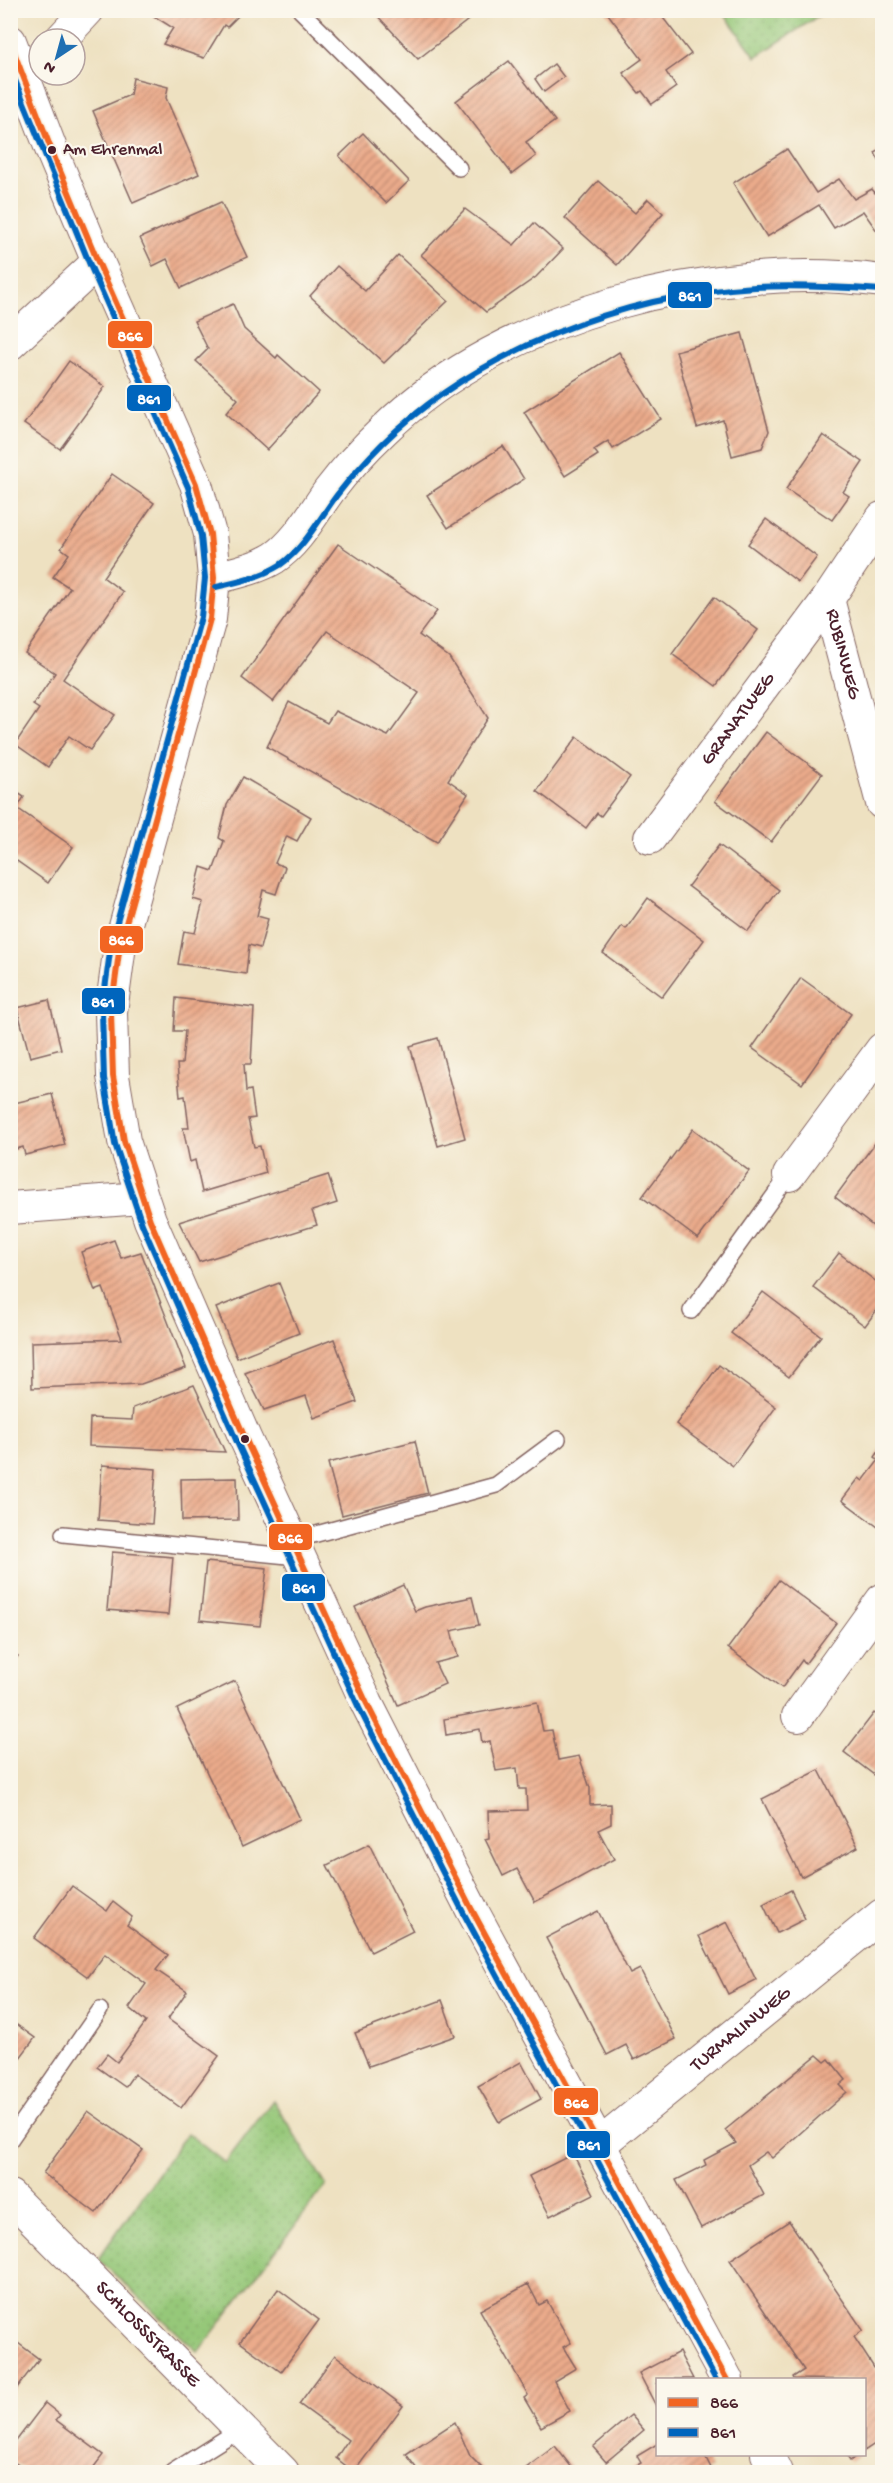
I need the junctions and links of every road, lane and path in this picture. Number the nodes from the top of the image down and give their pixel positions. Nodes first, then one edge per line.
1 (88, 10) edge
2 (300, 10) edge
3 (73, 27) edge
4 (10, 41) edge
5 (27, 64) edge
6 (38, 87) edge
7 (459, 168) dead end
8 (98, 261) junction
9 (882, 281) edge
10 (10, 345) edge
11 (882, 518) edge
12 (214, 578) junction
13 (828, 599) junction
14 (879, 766) edge
15 (882, 803) edge
16 (650, 838) dead end
17 (882, 1048) edge
18 (789, 1175) joint
19 (141, 1198) junction
20 (10, 1208) edge
21 (691, 1311) dead end
22 (558, 1439) dead end
23 (63, 1534) dead end
24 (295, 1549) junction
25 (882, 1600) edge
26 (798, 1716) dead end
27 (882, 1915) edge
28 (100, 2010) dead end
29 (10, 2140) edge
30 (599, 2145) junction
31 (10, 2196) edge
32 (726, 2378) edge
33 (240, 2429) junction
34 (768, 2456) edge
35 (172, 2472) edge
36 (283, 2472) edge
37 (776, 2472) edge

1 - 3 street
2 - 7 lane
4 - 5 street
6 - 8 street
8 - 10 street
8 - 12 street
9 - 12 street
11 - 13 street, RUBINWEG
12 - 19 street
13 - 14 street, RUBINWEG
13 - 16 street, GRANATWEG
14 - 15 street, RUBINWEG
17 - 18 street
18 - 21 lane
19 - 20 street
19 - 24 street
22 - 24 lane
23 - 24 lane
24 - 30 street
25 - 26 street
27 - 30 street, TURMALINWEG
28 - 29 lane
30 - 32 street
31 - 33 street, SCHLOSSSTRASSE
33 - 35 lane
33 - 36 street, SCHLOSSSTRASSE
34 - 37 street

